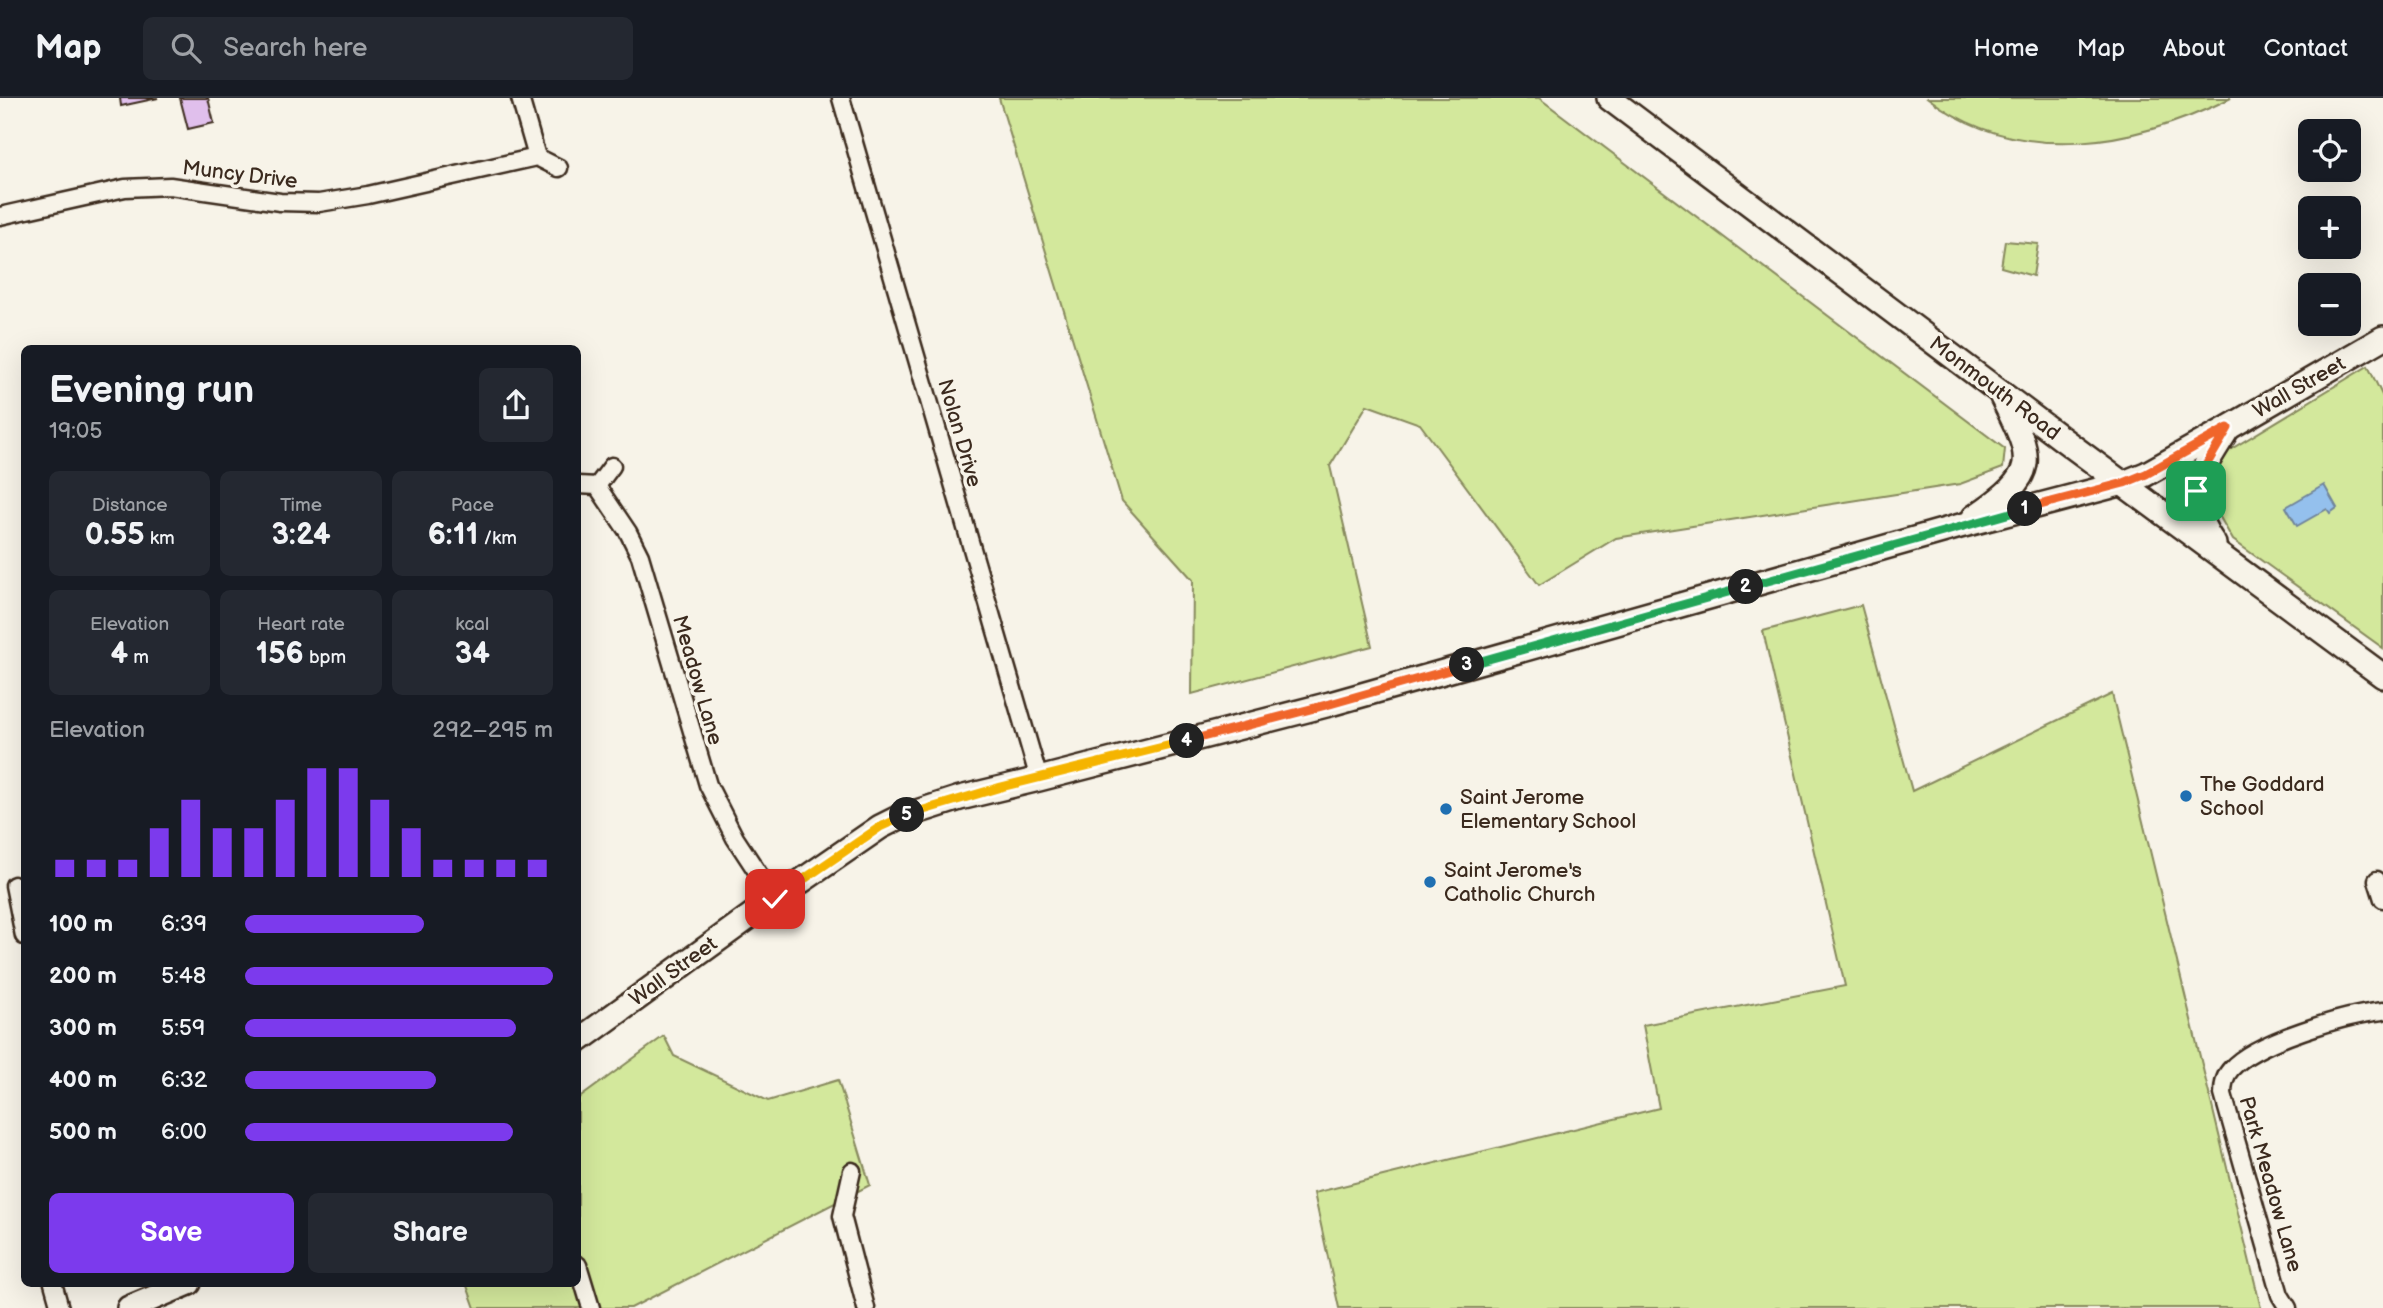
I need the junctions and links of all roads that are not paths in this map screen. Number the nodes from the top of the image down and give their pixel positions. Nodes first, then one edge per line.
1 (520, 98) edge
2 (841, 98) edge
3 (1609, 98) edge
4 (537, 157) junction
5 (559, 168) dead end
6 (0, 216) edge
7 (2383, 338) edge
8 (1999, 391) junction
9 (2228, 428) junction
10 (612, 466) dead end
11 (2124, 483) junction
12 (581, 485) edge
13 (597, 486) junction
14 (1960, 526) junction
15 (2224, 558) junction
16 (2383, 676) edge
17 (1039, 779) junction
18 (2376, 880) dead end
19 (14, 885) dead end
20 (775, 899) junction
21 (2383, 899) edge
22 (21, 921) edge
23 (2383, 1011) edge
24 (581, 1039) edge
25 (852, 1171) dead end
26 (581, 1275) edge
27 (54, 1287) edge
28 (179, 1287) edge
29 (60, 1308) edge
30 (129, 1308) edge
31 (591, 1308) edge
32 (866, 1308) edge
33 (2288, 1308) edge

1 - 4 street
2 - 17 street, Nolan Drive
3 - 8 street, Monmouth Road
4 - 5 street
4 - 6 street, Muncy Drive
7 - 9 street, Wall Street
8 - 11 street, Monmouth Road
8 - 14 street
9 - 11 street, Wall Street
9 - 15 street
10 - 13 street
11 - 14 street, Wall Street
11 - 15 street, Monmouth Road
12 - 13 street
13 - 20 street, Meadow Lane
14 - 17 street, Wall Street
15 - 16 street, Monmouth Road
17 - 20 street, Wall Street
18 - 21 street
19 - 22 street
20 - 24 street, Wall Street
23 - 33 street, Park Meadow Lane
25 - 32 street
26 - 31 street
27 - 29 street
28 - 30 street

